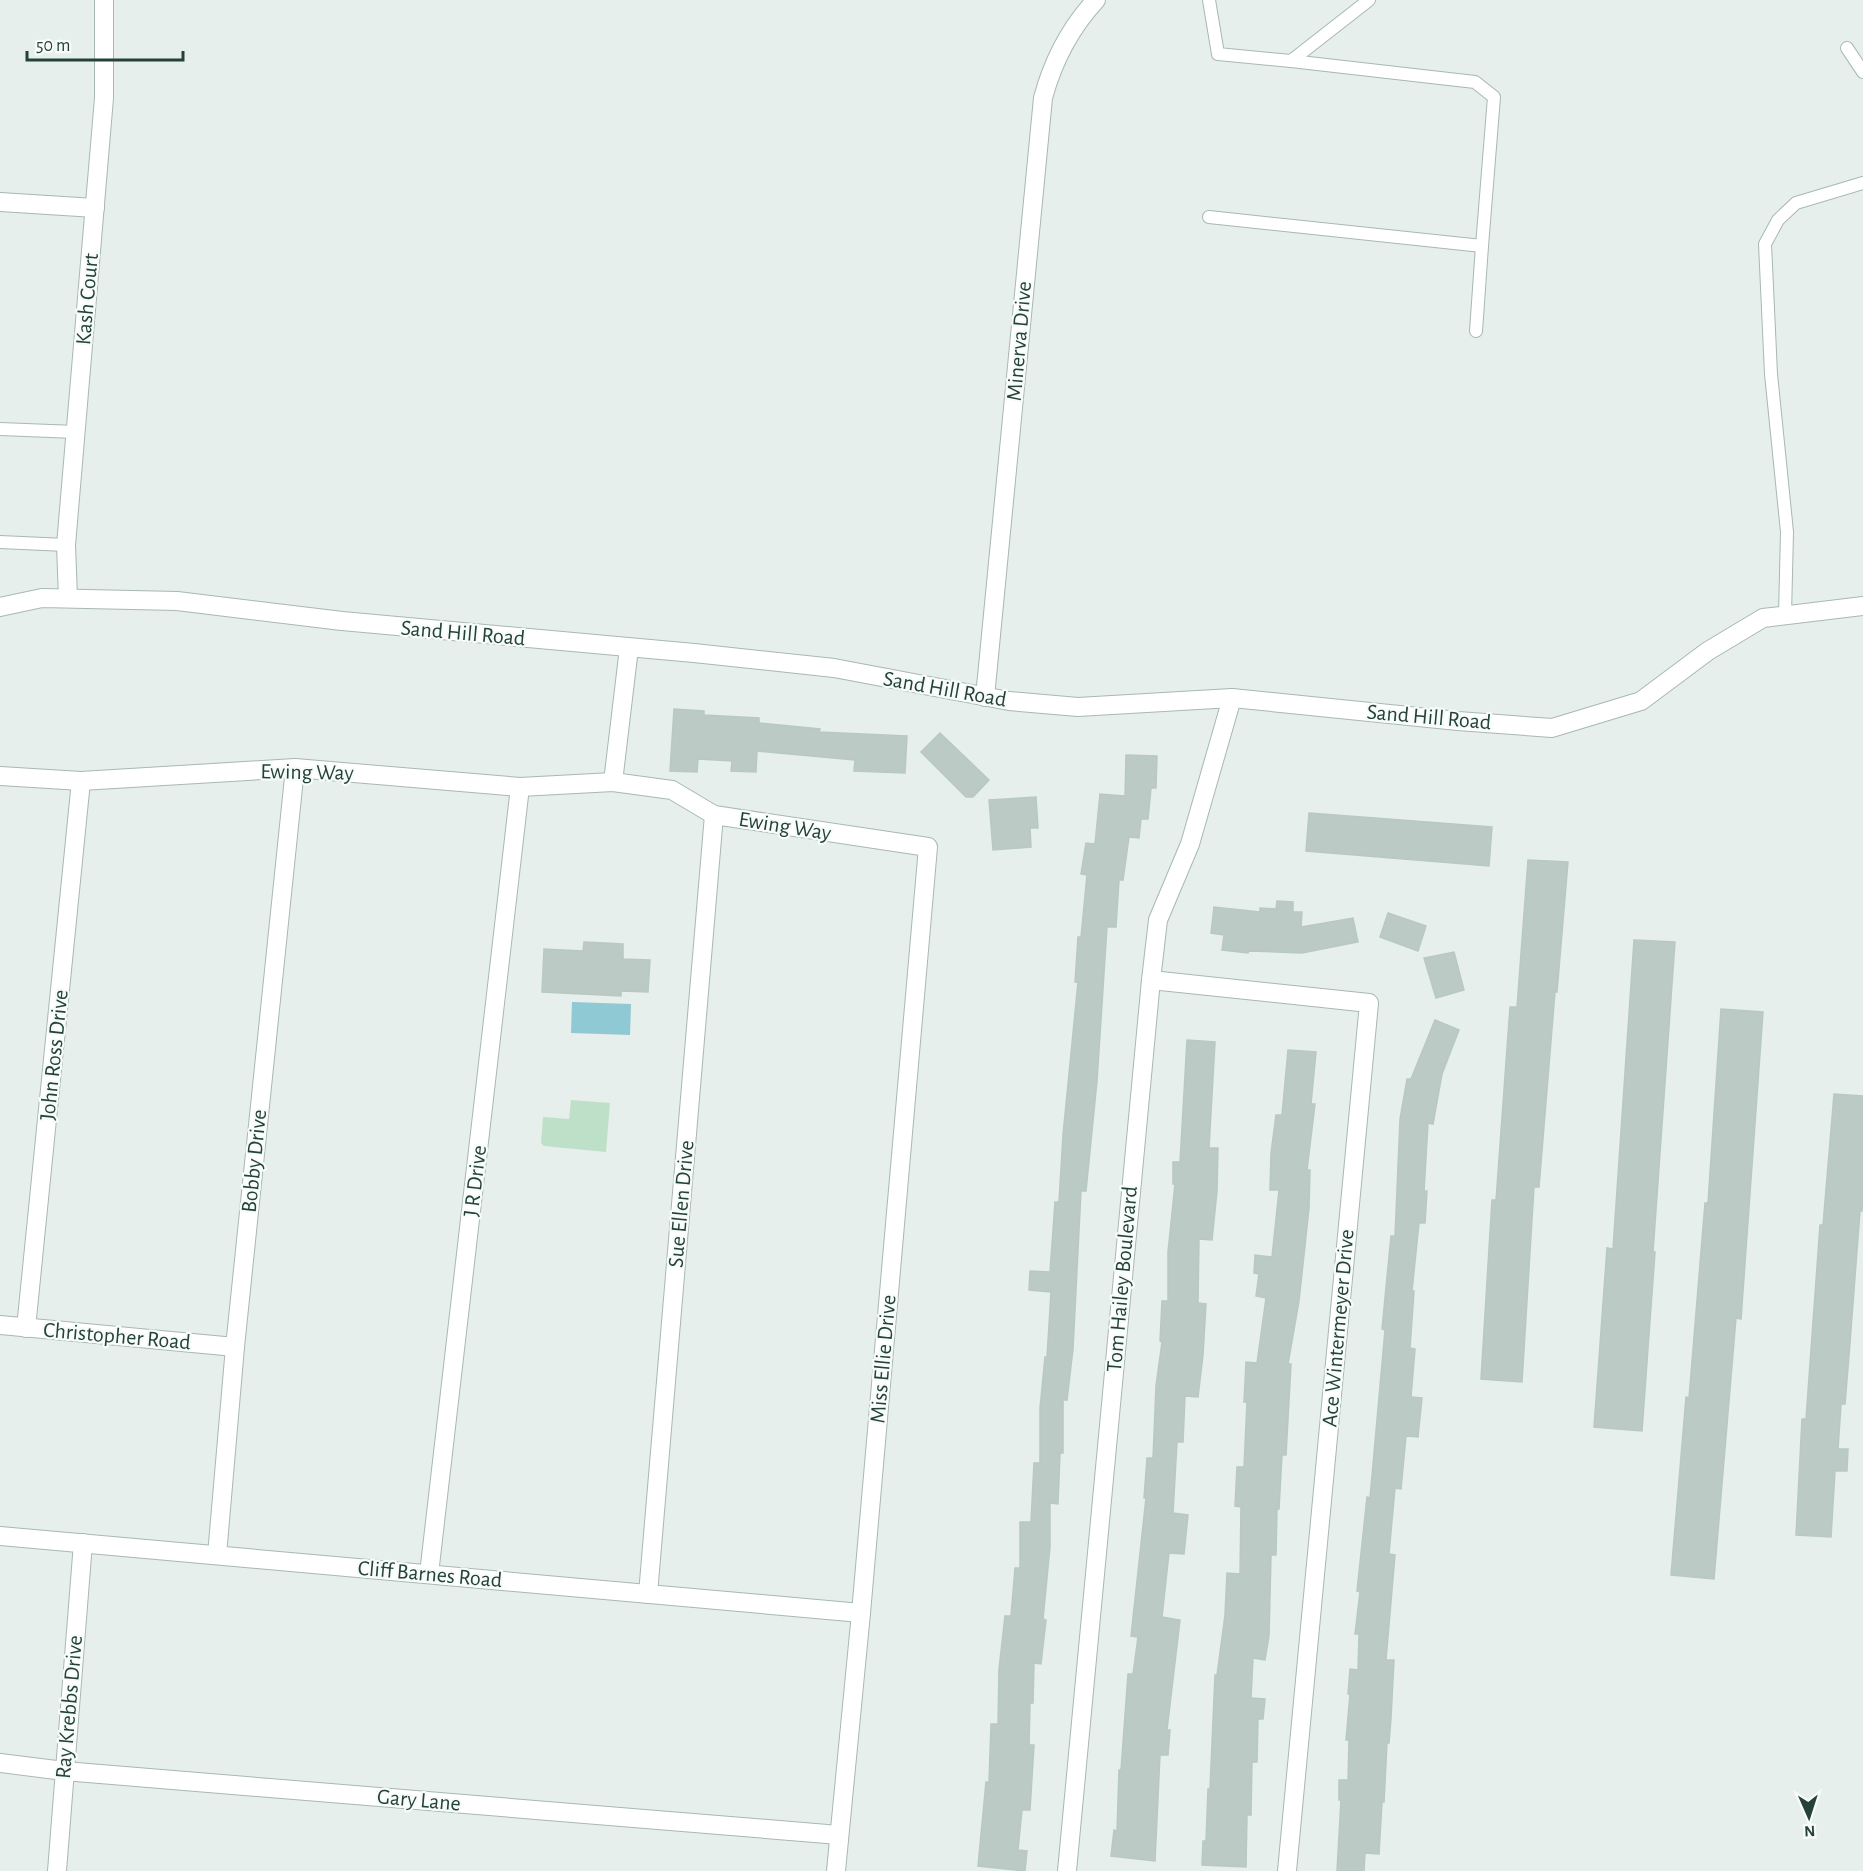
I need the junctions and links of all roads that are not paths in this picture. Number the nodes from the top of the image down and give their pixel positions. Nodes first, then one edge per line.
1 (104, 0) edge
2 (1096, 0) edge
3 (1209, 0) edge
4 (1369, 0) edge
5 (1847, 48) dead end
6 (1291, 61) junction
7 (1863, 72) edge
8 (1863, 183) edge
9 (0, 202) edge
10 (95, 208) junction
11 (1209, 217) dead end
12 (1482, 246) junction
13 (1476, 331) dead end
14 (0, 429) edge
15 (76, 432) junction
16 (0, 542) edge
17 (66, 545) junction
18 (68, 598) junction
19 (1863, 606) edge
20 (0, 607) edge
21 (1785, 615) junction
22 (629, 648) junction
23 (985, 697) junction
24 (1232, 698) junction
25 (295, 768) junction
26 (0, 776) edge
27 (81, 781) junction
28 (613, 782) junction
29 (520, 787) junction
30 (714, 815) junction
31 (928, 847) joint
32 (1150, 980) junction
33 (0, 1325) edge
34 (26, 1328) junction
35 (235, 1347) junction
36 (0, 1536) edge
37 (83, 1543) junction
38 (217, 1555) junction
39 (429, 1574) junction
40 (648, 1594) junction
41 (861, 1613) junction
42 (0, 1763) edge
43 (64, 1771) junction
44 (839, 1835) junction
45 (57, 1871) edge
46 (836, 1871) edge
47 (1067, 1871) edge
48 (1287, 1871) edge

1 - 10 street, Kash Court
2 - 23 street, Minerva Drive
3 - 6 lane
4 - 6 lane
5 - 7 lane
6 - 12 lane
8 - 21 lane
9 - 10 street
10 - 15 street, Kash Court
11 - 12 lane
12 - 13 lane
14 - 15 lane
15 - 17 street, Kash Court
16 - 17 lane
17 - 18 street, Kash Court
18 - 20 street, Sand Hill Road
18 - 22 street, Sand Hill Road
19 - 21 street, Sand Hill Road
21 - 24 street, Sand Hill Road
22 - 23 street, Sand Hill Road
22 - 28 street
23 - 24 street, Sand Hill Road
24 - 32 street, Tom Hailey Boulevard
25 - 27 street, Ewing Way
25 - 29 street, Ewing Way
25 - 35 street, Bobby Drive
26 - 27 street, Ewing Way
27 - 34 street, John Ross Drive
28 - 29 street, Ewing Way
28 - 30 street, Ewing Way
29 - 39 street, J R Drive
30 - 31 street, Ewing Way
30 - 40 street, Sue Ellen Drive
31 - 41 street, Miss Ellie Drive
32 - 47 street, Tom Hailey Boulevard
32 - 48 street, Ace Wintermeyer Drive
33 - 34 street, Christopher Road
34 - 35 street, Christopher Road
35 - 38 street, Bobby Drive
36 - 37 street, Cliff Barnes Road
37 - 38 street, Cliff Barnes Road
37 - 43 street, Ray Krebbs Drive
38 - 39 street, Cliff Barnes Road
39 - 40 street, Cliff Barnes Road
40 - 41 street, Cliff Barnes Road
41 - 44 street, Miss Ellie Drive
42 - 43 street, Gary Lane
43 - 44 street, Gary Lane
43 - 45 street, Ray Krebbs Drive
44 - 46 street, Miss Ellie Drive

